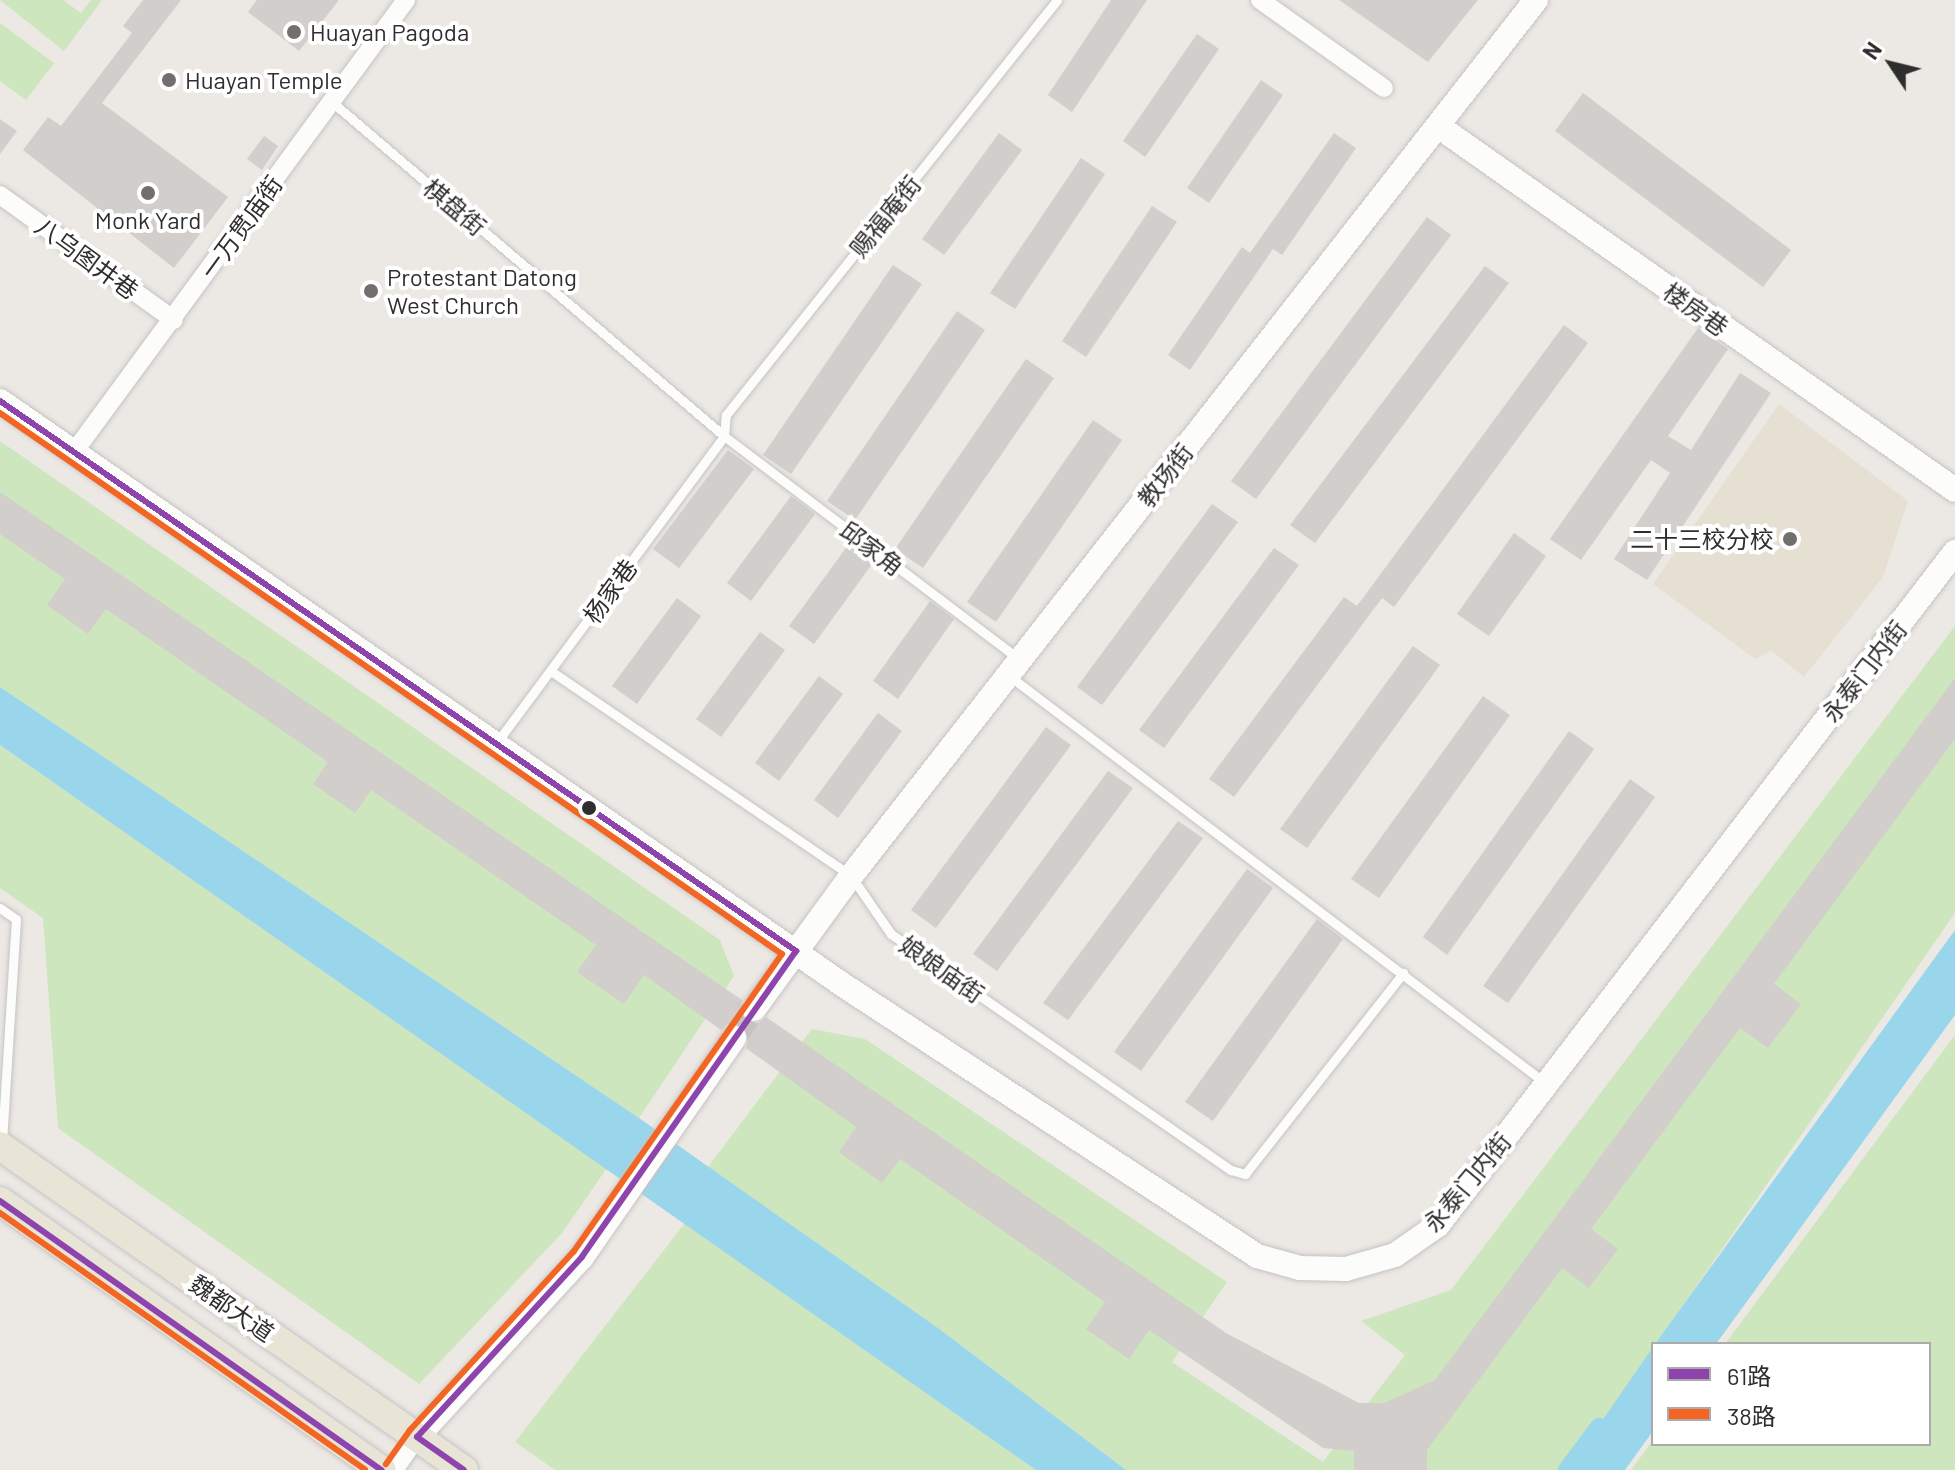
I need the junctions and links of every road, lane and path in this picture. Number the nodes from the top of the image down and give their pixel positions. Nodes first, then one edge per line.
1 (406, 0) edge
2 (1057, 0) edge
3 (1260, 0) edge
4 (1536, 0) edge
5 (1384, 88) dead end
6 (332, 102) junction
7 (1438, 126) junction
8 (0, 195) edge
9 (174, 320) junction
10 (0, 401) edge
11 (724, 436) junction
12 (74, 452) junction
13 (1955, 490) edge
14 (1955, 552) edge
15 (1014, 668) junction
16 (551, 671) junction
17 (496, 744) junction
18 (851, 876) junction
19 (0, 908) edge
20 (796, 951) junction
21 (1403, 973) junction
22 (754, 1009) tunnel mouth
23 (0, 1024) edge
24 (11, 1032) junction
25 (734, 1038) tunnel mouth
26 (1546, 1084) junction
27 (1, 1148) edge
28 (0, 1201) edge
29 (417, 1437) junction
30 (382, 1470) edge
31 (394, 1470) edge
32 (464, 1470) edge

1 - 6 street, 一万贯庙街
2 - 11 lane, 赐福庵街
3 - 5 street
4 - 7 main road, 教场街
6 - 9 street, 一万贯庙街
6 - 11 lane, 棋盘街
7 - 13 main road, 楼房巷
7 - 15 main road, 教场街
8 - 9 street, 八乌图井巷
9 - 12 street, 一万贯庙街
10 - 12 main road, 永泰门内街
11 - 15 lane, 邱家角
11 - 16 lane, 杨家巷
12 - 17 main road, 永泰门内街
14 - 26 main road, 永泰门内街
15 - 18 main road, 教场街
15 - 21 lane, 邱家角
16 - 17 lane, 杨家巷
16 - 18 lane, 娘娘庙街
17 - 20 main road, 永泰门内街
18 - 20 main road, 教场街
18 - 21 lane, 娘娘庙街
19 - 24 lane
20 - 22 main road, 教场街
20 - 26 main road, 永泰门内街
21 - 26 lane, 邱家角
23 - 24 lane
24 - 27 lane
25 - 29 main road
27 - 29 main road, 魏都大道
28 - 30 main road, 魏都大道
29 - 31 street
29 - 32 main road, 魏都大道

